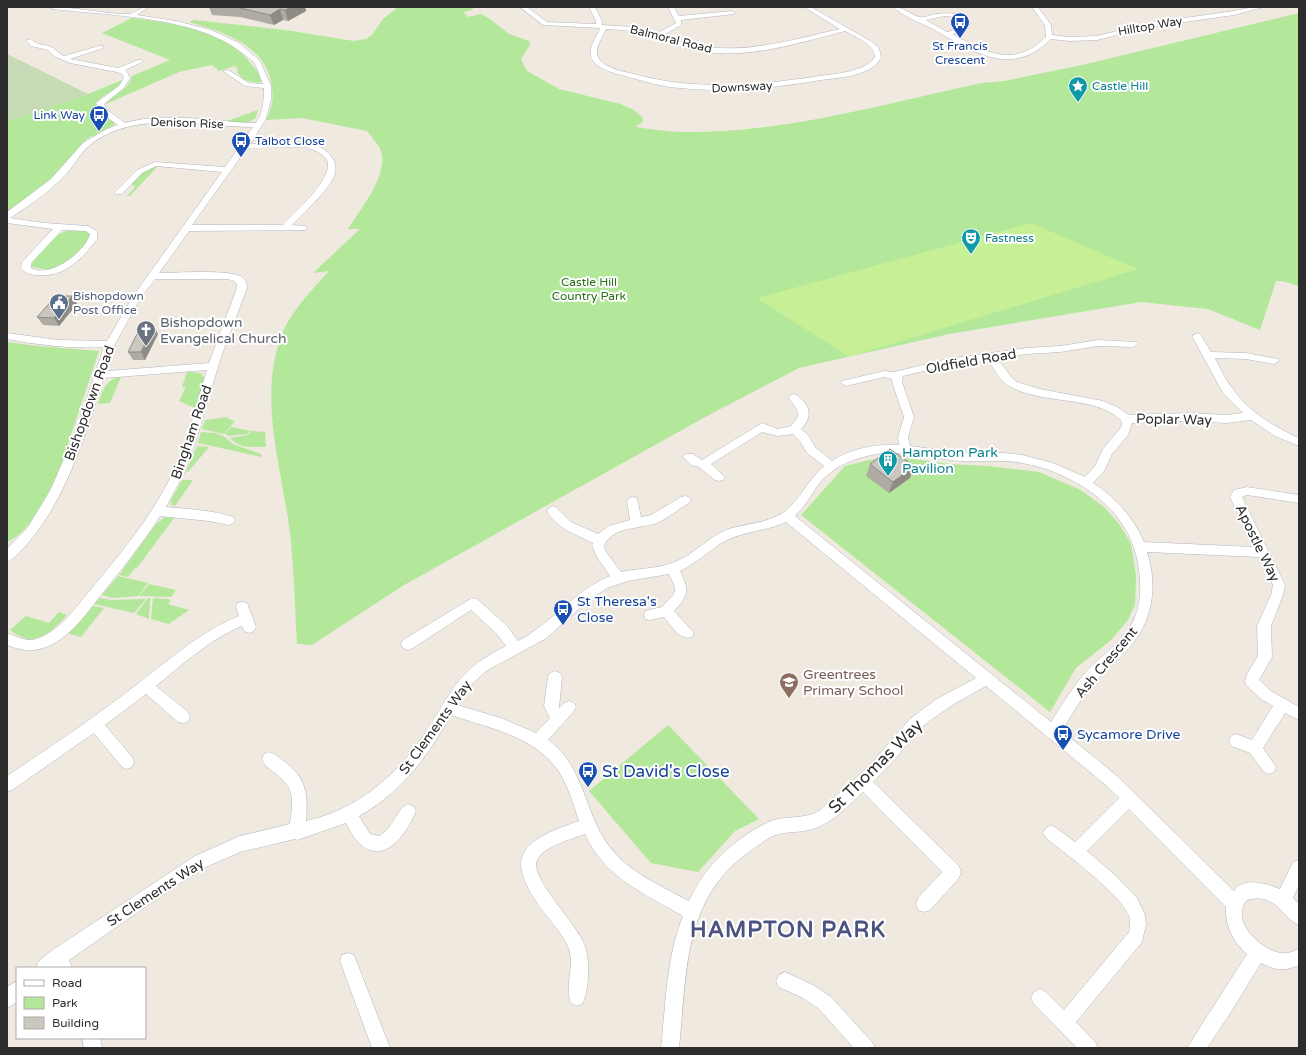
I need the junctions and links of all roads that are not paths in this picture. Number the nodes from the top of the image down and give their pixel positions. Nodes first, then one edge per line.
1 (53, 7) edge
2 (145, 7) edge
3 (523, 7) edge
4 (592, 7) edge
5 (670, 7) edge
6 (807, 7) edge
7 (896, 7) edge
8 (1035, 7) edge
9 (1261, 7) edge
10 (1249, 8) edge
11 (732, 13) dead end
12 (131, 16) junction
13 (677, 18) junction
14 (920, 20) junction
15 (601, 26) junction
16 (846, 29) junction
17 (946, 34) junction
18 (659, 35) junction
19 (1049, 37) junction
20 (29, 40) dead end
21 (101, 47) dead end
22 (66, 58) junction
23 (140, 61) dead end
24 (118, 70) junction
25 (226, 71) dead end
26 (267, 86) junction
27 (257, 125) junction
28 (124, 126) junction
29 (244, 146) junction
30 (227, 170) junction
31 (119, 192) dead end
32 (7, 216) edge
33 (7, 220) edge
34 (60, 227) junction
35 (286, 227) junction
36 (186, 228) junction
37 (303, 228) dead end
38 (152, 276) junction
39 (7, 336) edge
40 (1197, 336) dead end
41 (110, 344) junction
42 (1133, 344) dead end
43 (1207, 355) junction
44 (991, 357) junction
45 (1274, 361) dead end
46 (214, 366) junction
47 (100, 375) junction
48 (897, 376) junction
49 (846, 383) dead end
50 (794, 398) dead end
51 (1254, 416) junction
52 (1126, 419) junction
53 (794, 429) junction
54 (1299, 442) edge
55 (905, 448) junction
56 (690, 457) dead end
57 (703, 464) junction
58 (832, 467) junction
59 (719, 478) dead end
60 (1085, 484) junction
61 (1299, 499) edge
62 (685, 500) dead end
63 (633, 501) dead end
64 (158, 511) junction
65 (553, 511) dead end
66 (787, 516) junction
67 (228, 520) dead end
68 (636, 523) junction
69 (600, 541) junction
70 (1140, 547) junction
71 (1263, 552) junction
72 (8, 554) edge
73 (672, 568) junction
74 (618, 578) junction
75 (666, 611) junction
76 (650, 615) dead end
77 (245, 618) dead end
78 (687, 633) dead end
79 (7, 639) edge
80 (408, 644) dead end
81 (515, 648) junction
82 (555, 677) dead end
83 (987, 679) junction
84 (146, 686) junction
85 (1282, 705) junction
86 (569, 707) dead end
87 (448, 708) junction
88 (1299, 714) edge
89 (183, 717) dead end
90 (557, 719) junction
91 (96, 724) junction
92 (1053, 732) junction
93 (538, 741) junction
94 (1236, 741) dead end
95 (1255, 748) junction
96 (269, 759) dead end
97 (127, 762) dead end
98 (1269, 767) dead end
99 (863, 782) junction
100 (7, 785) edge
101 (1130, 798) junction
102 (408, 811) dead end
103 (350, 814) junction
104 (589, 825) junction
105 (297, 832) junction
106 (1051, 833) dead end
107 (1076, 852) junction
108 (1299, 868) edge
109 (1283, 900) junction
110 (1234, 903) junction
111 (924, 904) dead end
112 (693, 912) junction
113 (1299, 917) edge
114 (1258, 952) junction
115 (1299, 957) edge
116 (348, 961) dead end
117 (60, 962) edge
118 (47, 967) edge
119 (785, 981) dead end
120 (16, 991) edge
121 (577, 997) dead end
122 (1040, 998) dead end
123 (7, 1000) edge
124 (1064, 1023) junction
125 (381, 1048) edge
126 (670, 1048) edge
127 (866, 1048) edge
128 (1089, 1048) edge
129 (1196, 1048) edge

1 - 12 street, Bishopdown Road
2 - 12 street
3 - 15 street, Balmoral Road
4 - 15 street
5 - 13 street
6 - 16 street, Downsway
7 - 14 street
8 - 19 street
9 - 10 street, Hilltop Way
10 - 19 street, Hilltop Way
11 - 13 street
12 - 26 street, Bishopdown Road
13 - 18 street
14 - 17 street
14 - 17 street
15 - 16 street, Downsway
15 - 18 street, Balmoral Road
16 - 18 street, Balmoral Road
17 - 19 street
20 - 22 street
21 - 22 street
22 - 24 street
23 - 24 street
24 - 28 street
25 - 26 street
26 - 27 street, Bishopdown Road
27 - 28 street, Denison Rise
27 - 29 street, Bishopdown Road
28 - 32 street, Denison Rise
29 - 30 street, Bishopdown Road
29 - 35 street
30 - 31 street
30 - 36 street, Bishopdown Road
33 - 34 street
34 - 34 street
35 - 36 street
35 - 37 street
36 - 38 street, Bishopdown Road
38 - 41 street, Bishopdown Road
38 - 46 street, Bingham Road
39 - 41 street
40 - 43 street
41 - 47 street, Bishopdown Road
42 - 44 street, Oldfield Road
43 - 45 street
43 - 51 street
44 - 48 street, Oldfield Road
44 - 52 street
46 - 47 street
46 - 64 street, Bingham Road
47 - 72 street, Bishopdown Road
48 - 49 street, Oldfield Road
48 - 55 street
50 - 53 street
51 - 52 street, Poplar Way
51 - 54 street
52 - 60 street, Poplar Way
53 - 57 street
53 - 58 street
55 - 58 street, Ash Crescent
55 - 60 street, Ash Crescent
56 - 57 street
57 - 59 street
58 - 66 street, Ash Crescent
60 - 70 street, Ash Crescent
61 - 71 street, Apostle Way
62 - 68 street
63 - 68 street
64 - 67 street
64 - 79 street, Bingham Road
65 - 69 street
66 - 73 street, St Clements Way
66 - 83 street
68 - 69 street
69 - 74 street
70 - 71 street
70 - 92 street, Ash Crescent
71 - 85 street, Apostle Way
73 - 74 street, St Clements Way
73 - 75 street
74 - 81 street, St Clements Way
75 - 76 street
75 - 78 street
77 - 84 street
80 - 81 street
81 - 87 street, St Clements Way
82 - 90 street
83 - 92 street
83 - 99 street, St Thomas Way
84 - 89 street
84 - 91 street
85 - 88 street, Apostle Way
85 - 95 street
86 - 90 street
87 - 93 street
87 - 103 street, St Clements Way
90 - 93 street
91 - 97 street
91 - 100 street
92 - 101 street
93 - 104 street
94 - 95 street
95 - 98 street
96 - 105 street
99 - 111 street
99 - 112 street, St Thomas Way
101 - 107 street
101 - 110 street
102 - 103 street
103 - 105 street, St Clements Way
104 - 112 street
104 - 121 street
105 - 117 street, St Clements Way
106 - 107 street
107 - 124 street
108 - 109 street
109 - 110 street
109 - 113 street
110 - 114 street
112 - 126 street, St Thomas Way
114 - 115 street
114 - 129 street
116 - 125 street
117 - 118 street, St Clements Way
119 - 127 street
120 - 123 street
122 - 124 street
124 - 128 street

